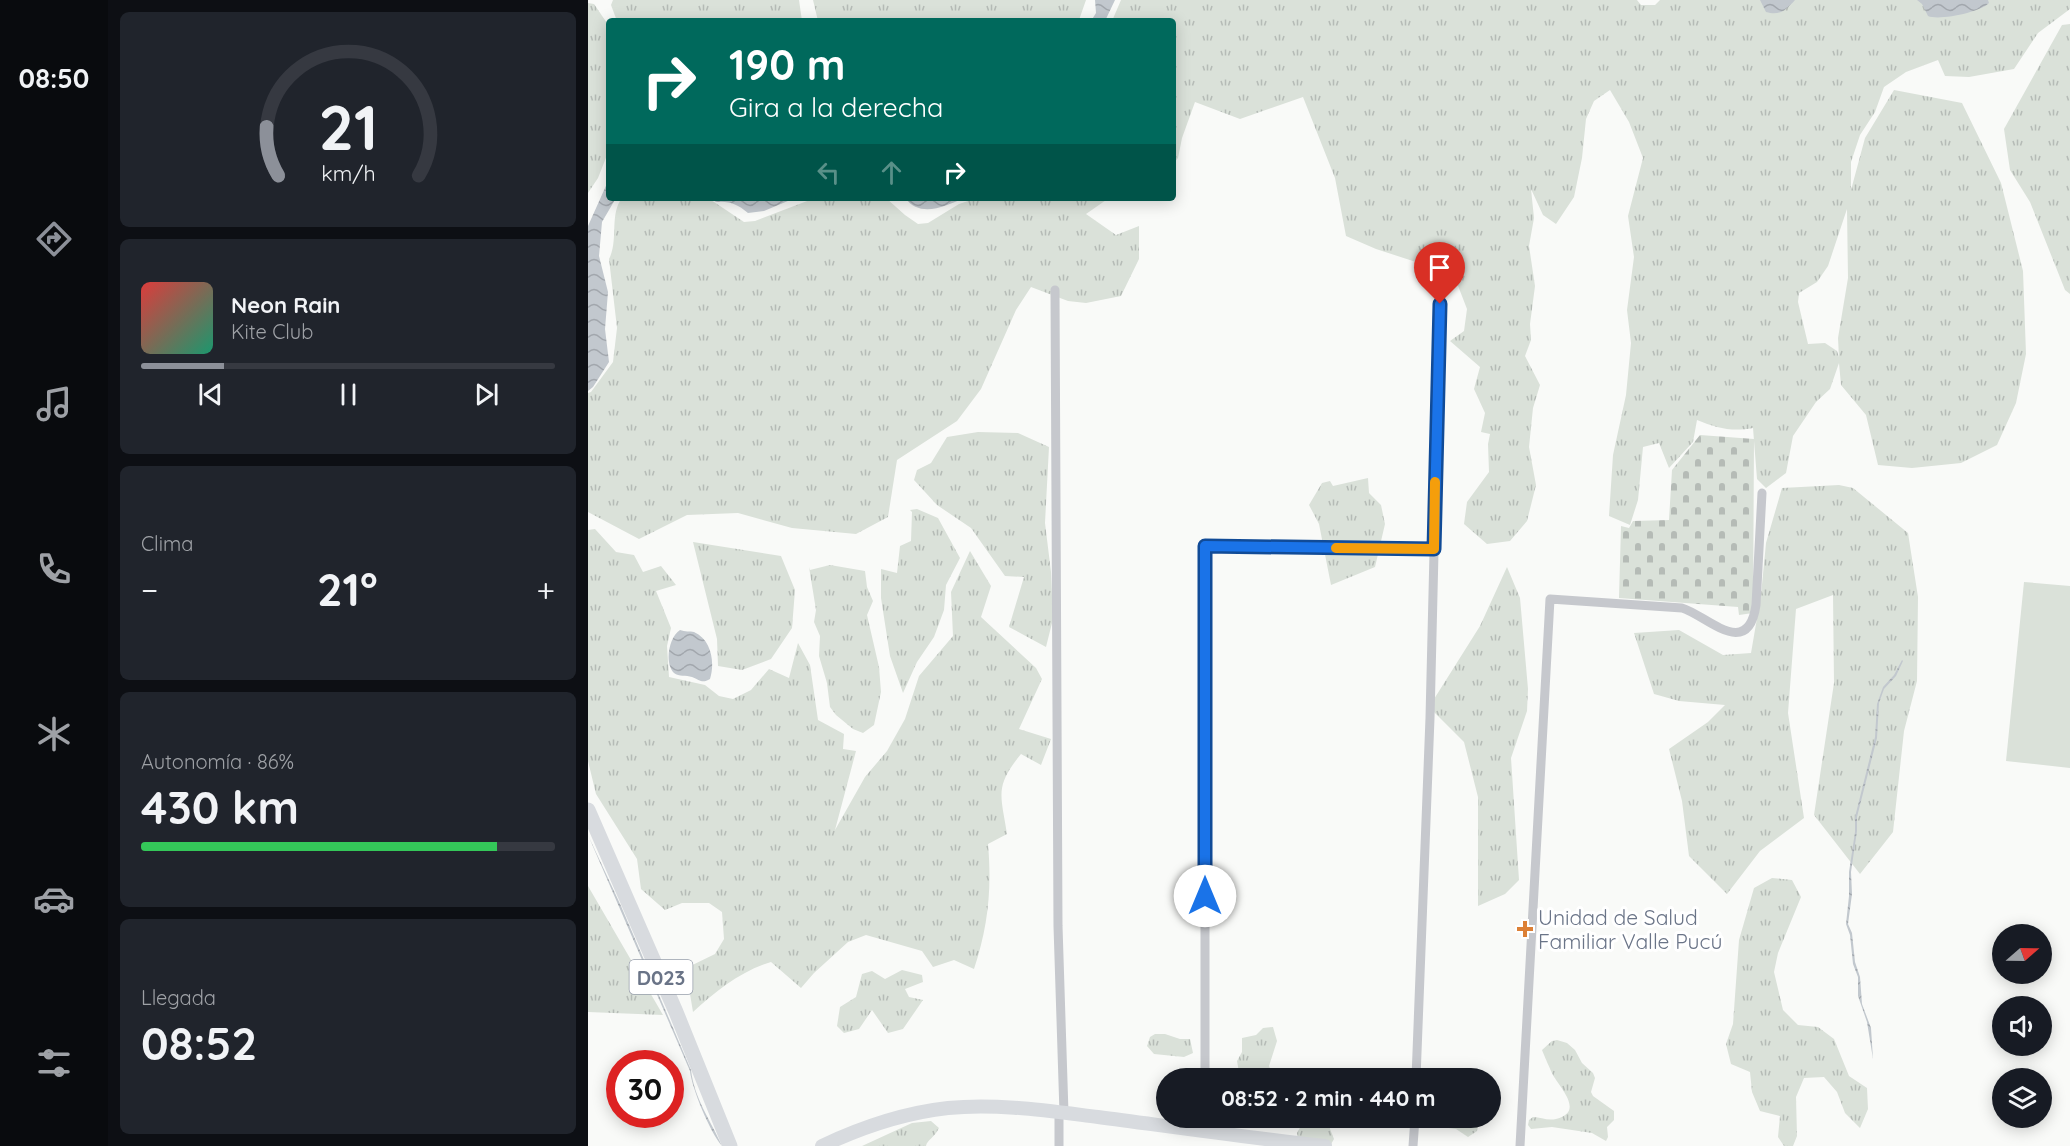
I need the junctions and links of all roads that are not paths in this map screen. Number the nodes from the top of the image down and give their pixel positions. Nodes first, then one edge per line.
1 (1055, 290) dead end
2 (1440, 304) dead end
3 (1762, 493) dead end
4 (1434, 549) junction
5 (588, 810) edge
6 (1205, 1068) edge
7 (1416, 1068) edge
8 (1062, 1113) junction
9 (1156, 1120) edge
10 (1227, 1128) edge
11 (1414, 1128) edge
12 (730, 1146) edge
13 (822, 1146) edge
14 (1059, 1146) edge
15 (1325, 1146) edge
16 (1413, 1146) edge
17 (1520, 1146) edge

1 - 8 street
2 - 4 street
3 - 17 street
4 - 6 street
4 - 7 street
5 - 12 main road, D023
8 - 9 main road
8 - 13 main road
8 - 14 street
10 - 15 main road
11 - 16 street

